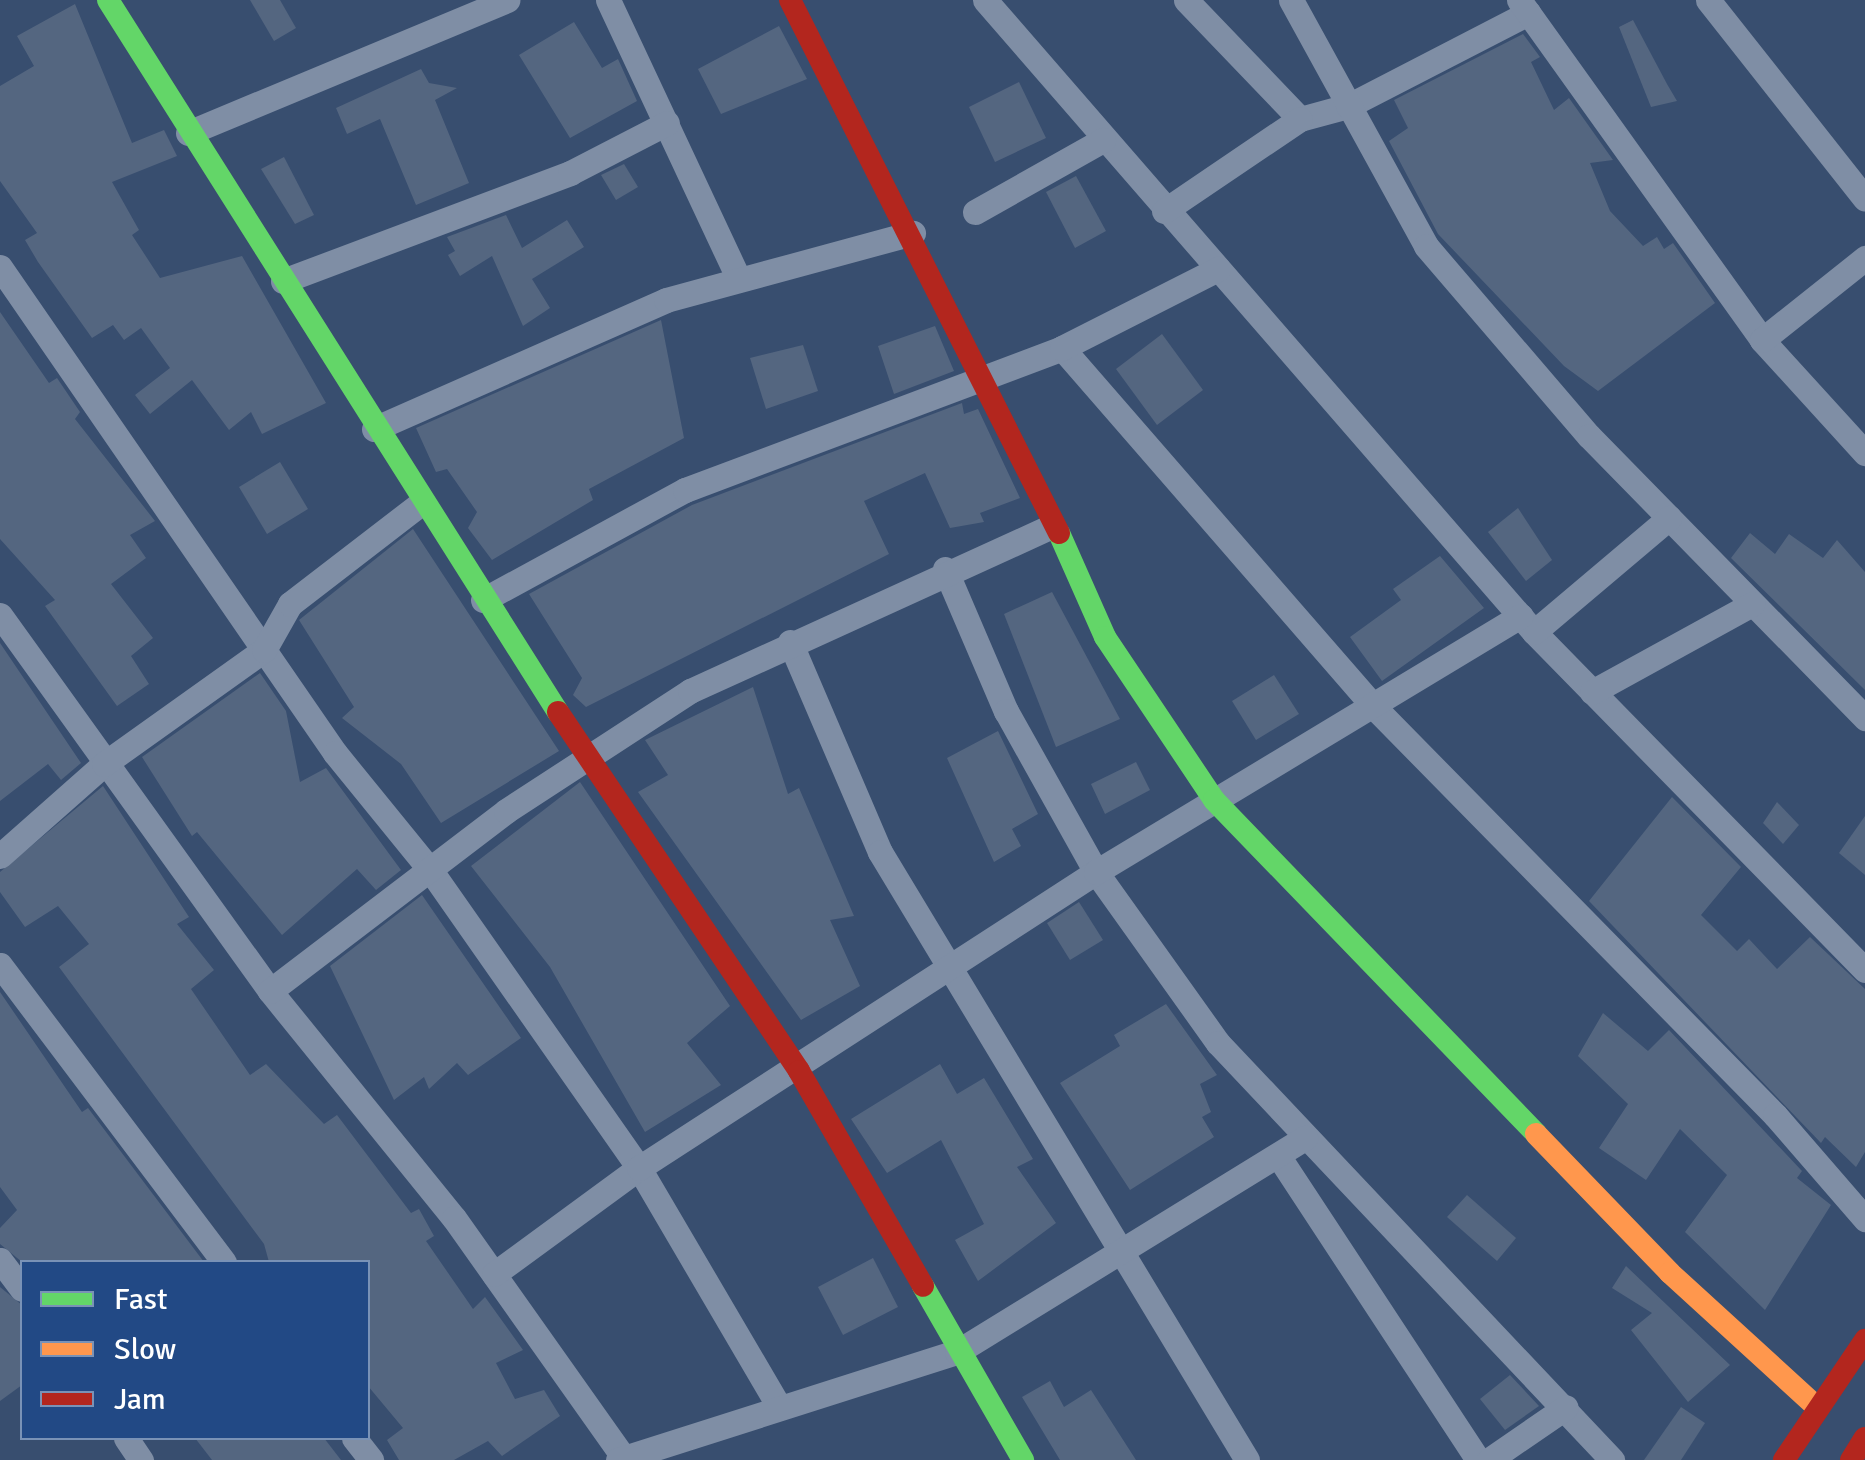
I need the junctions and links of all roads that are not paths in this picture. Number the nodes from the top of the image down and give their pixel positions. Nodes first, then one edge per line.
1 (108, 0) edge
2 (506, 0) edge
3 (608, 0) edge
4 (790, 0) edge
5 (985, 0) edge
6 (1186, 0) edge
7 (1292, 0) edge
8 (1714, 2) edge
9 (1524, 7) edge
10 (1348, 106) junction
11 (1300, 119) junction
12 (667, 122) junction
13 (188, 133) junction
14 (1104, 140) junction
15 (1865, 199) edge
16 (1164, 211) junction
17 (975, 212) dead end
18 (913, 233) junction
19 (1865, 258) edge
20 (0, 267) edge
21 (1218, 269) junction
22 (737, 275) junction
23 (283, 281) junction
24 (1762, 340) junction
25 (1062, 348) junction
26 (984, 375) junction
27 (374, 429) junction
28 (1865, 453) edge
29 (422, 503) junction
30 (1669, 518) junction
31 (1052, 526) junction
32 (946, 569) junction
33 (483, 600) junction
34 (1752, 604) junction
35 (0, 616) edge
36 (1528, 624) junction
37 (790, 642) junction
38 (264, 650) junction
39 (1592, 692) junction
40 (1375, 708) junction
41 (1865, 718) edge
42 (588, 759) junction
43 (104, 764) junction
44 (1214, 800) junction
45 (0, 856) edge
46 (431, 870) junction
47 (1096, 872) junction
48 (0, 965) edge
49 (952, 966) junction
50 (1865, 970) edge
51 (270, 991) junction
52 (800, 1070) junction
53 (1305, 1138) junction
54 (1279, 1156) junction
55 (639, 1168) junction
56 (1865, 1219) edge
57 (1126, 1252) junction
58 (0, 1260) edge
59 (222, 1260) edge
60 (494, 1274) junction
61 (20, 1285) edge
62 (1865, 1340) edge
63 (957, 1352) junction
64 (780, 1408) junction
65 (1566, 1408) junction
66 (1818, 1408) junction
67 (1865, 1438) edge
68 (356, 1440) edge
69 (657, 1455) edge
70 (620, 1459) edge
71 (371, 1460) edge
72 (1024, 1460) edge
73 (1248, 1460) edge
74 (1478, 1460) edge
75 (1489, 1460) edge
76 (1612, 1460) edge
77 (1784, 1460) edge
78 (1852, 1460) edge

1 - 13 main road
2 - 13 street
3 - 12 street
4 - 18 main road
5 - 14 street
6 - 11 street
7 - 10 street
8 - 15 street
9 - 10 street
9 - 24 street
10 - 11 street
10 - 30 street
11 - 16 street
12 - 22 street
12 - 23 street
13 - 23 main road
14 - 16 street
14 - 17 street
16 - 21 street
18 - 22 street
18 - 26 main road
19 - 24 street
20 - 38 street
21 - 25 street
21 - 36 street
22 - 27 street
23 - 27 main road
24 - 28 street
25 - 26 street
25 - 40 street
26 - 31 main road
26 - 33 street
27 - 29 main road
29 - 33 main road
29 - 38 street
30 - 34 street
30 - 36 street
31 - 32 street
31 - 44 main road
32 - 37 street
32 - 47 street
33 - 42 main road
34 - 39 street
34 - 41 street
35 - 43 street
36 - 39 street
36 - 40 street
37 - 42 street
37 - 49 street
38 - 43 street
38 - 46 street
39 - 50 street
40 - 44 street
40 - 56 street
42 - 46 street
42 - 52 main road
43 - 45 street
43 - 51 street
44 - 47 street
44 - 66 main road
46 - 51 street
46 - 55 street
47 - 49 street
47 - 53 street
48 - 59 street
49 - 52 street
49 - 57 street
51 - 60 street
52 - 55 street
52 - 63 main road
53 - 54 street
53 - 65 street
54 - 57 street
54 - 74 street
55 - 60 street
55 - 64 street
57 - 63 street
57 - 73 street
58 - 61 street
60 - 70 street
62 - 66 main road
63 - 64 street
63 - 72 main road
64 - 69 street
65 - 75 street
65 - 76 street
66 - 77 main road
67 - 78 main road
68 - 71 street
69 - 70 street

